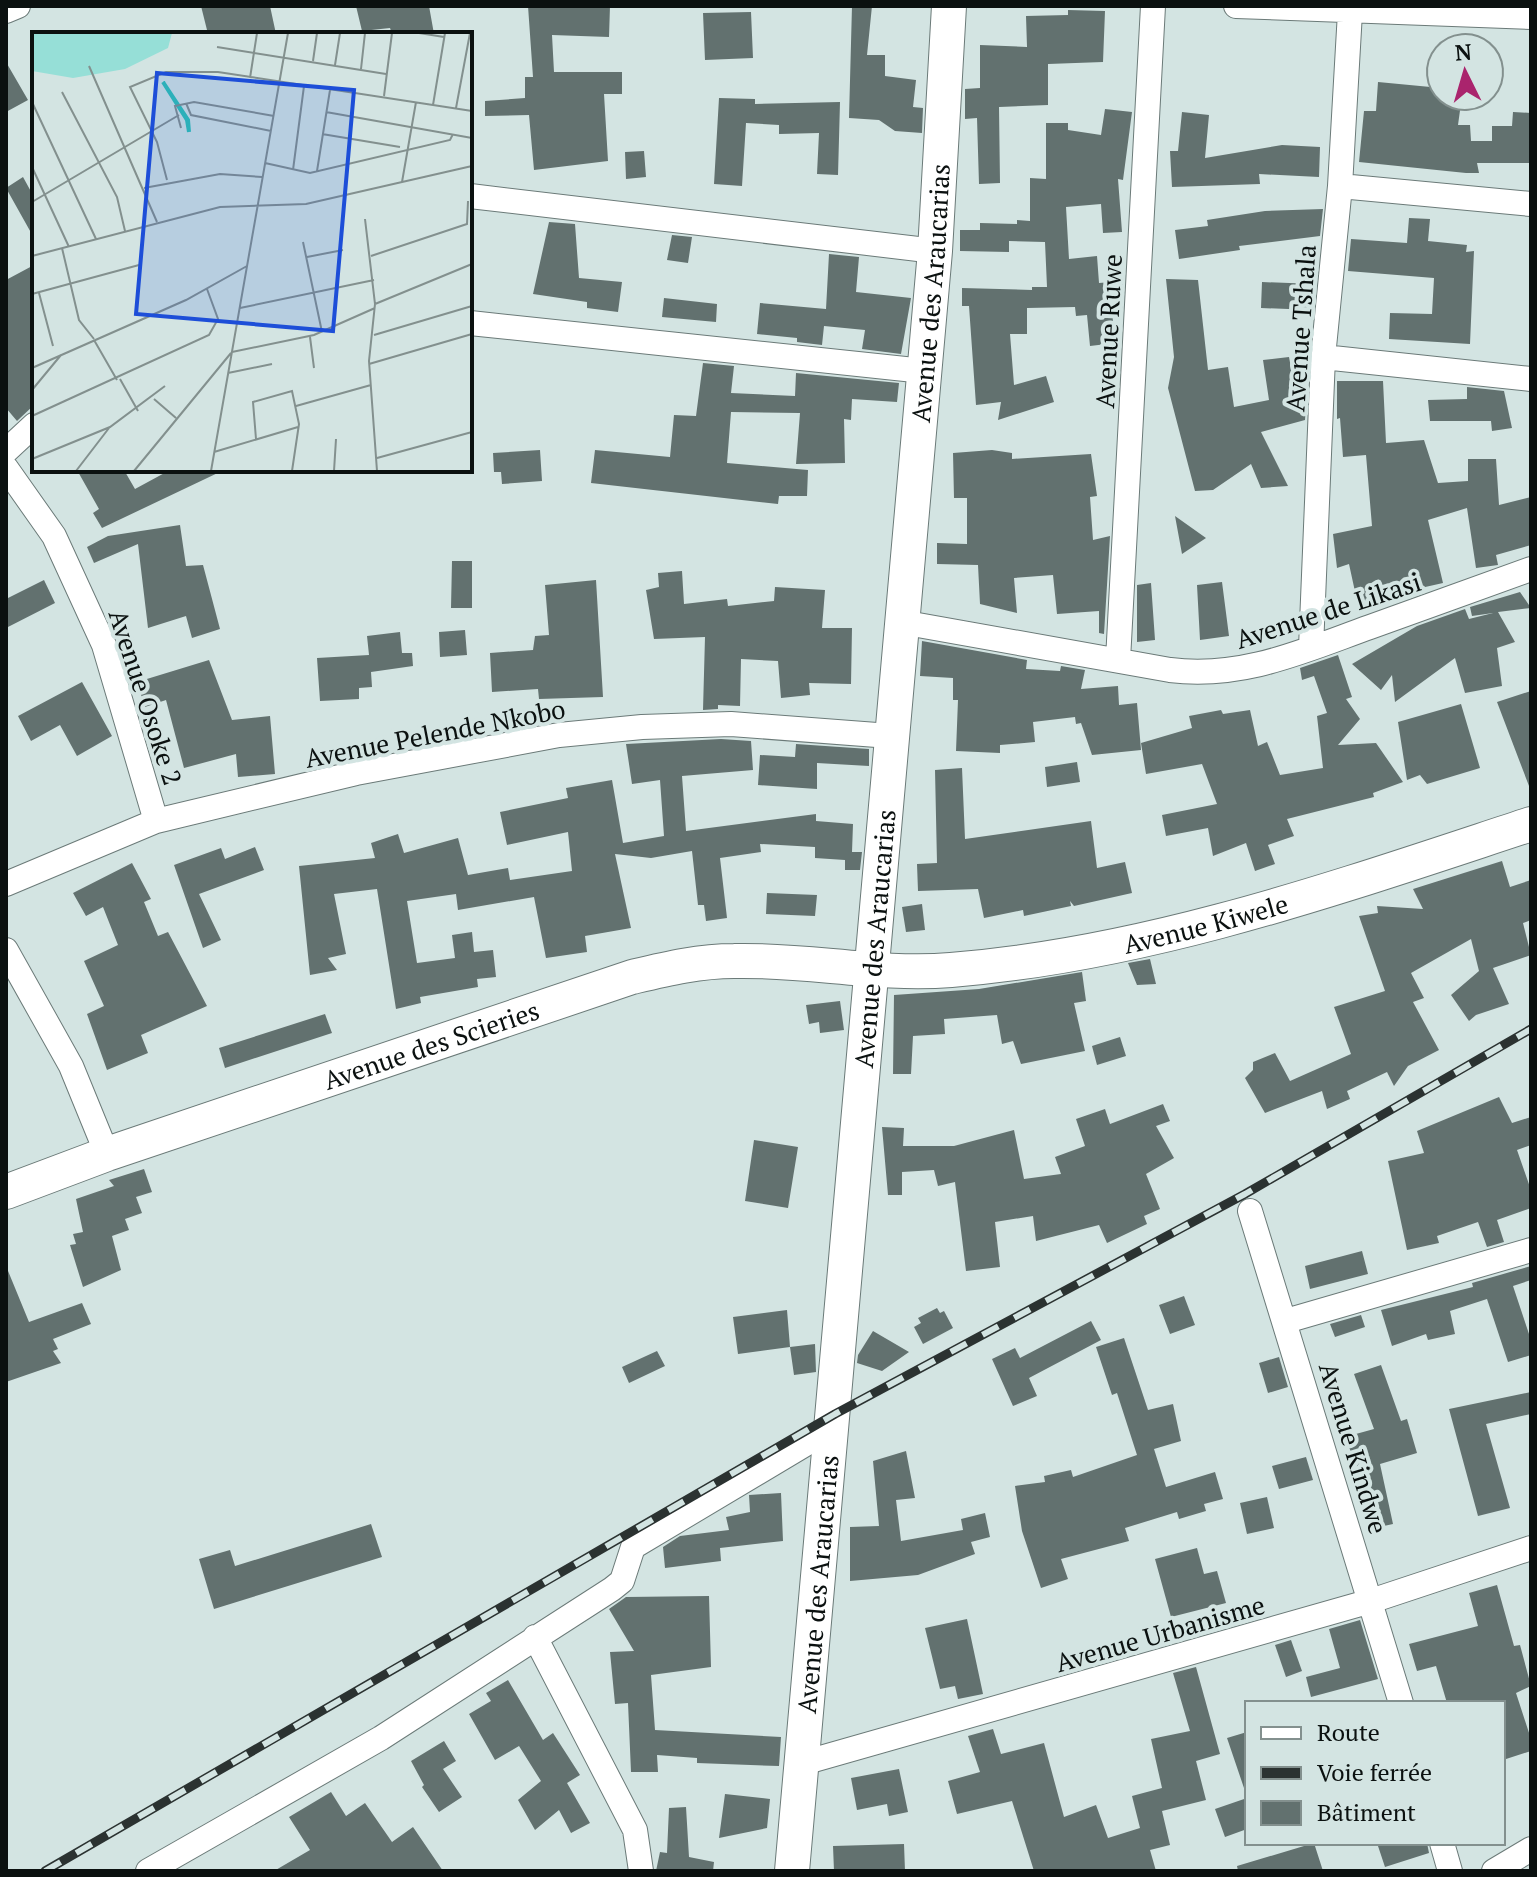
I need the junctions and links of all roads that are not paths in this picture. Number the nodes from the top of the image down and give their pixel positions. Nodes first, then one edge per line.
1 (18, 6) edge
2 (949, 6) edge
3 (1153, 6) edge
4 (1236, 6) edge
5 (6, 11) edge
6 (1350, 12) junction
7 (1531, 17) edge
8 (1340, 186) junction
9 (472, 196) edge
10 (1531, 204) edge
11 (935, 251) junction
12 (472, 323) edge
13 (1323, 357) junction
14 (924, 371) junction
15 (1531, 379) edge
16 (32, 427) edge
17 (6, 451) edge
18 (6, 468) edge
19 (1531, 569) edge
20 (901, 622) junction
21 (1311, 648) junction
22 (1118, 660) junction
23 (890, 736) junction
24 (156, 821) junction
25 (1531, 824) edge
26 (6, 884) edge
27 (6, 950) edge
28 (869, 971) junction
29 (107, 1154) junction
30 (6, 1192) edge
31 (1250, 1211) dead end
32 (1531, 1250) edge
33 (1286, 1321) junction
34 (834, 1427) junction
35 (1531, 1548) edge
36 (1371, 1601) junction
37 (535, 1637) junction
38 (1400, 1701) edge
39 (803, 1763) junction
40 (1443, 1845) edge
41 (1531, 1849) edge
42 (148, 1871) edge
43 (641, 1871) edge
44 (792, 1871) edge
45 (1450, 1871) edge
46 (1494, 1871) edge

1 - 5 street
2 - 11 street, Avenue des Araucarias
3 - 22 street, Avenue Ruwe
4 - 6 street
6 - 7 street
6 - 8 street, Avenue Tshala
8 - 10 street
8 - 13 street, Avenue Tshala
9 - 11 street
11 - 14 street, Avenue des Araucarias
12 - 14 street
13 - 15 street
13 - 21 street, Avenue Tshala
14 - 20 street, Avenue des Araucarias
16 - 17 street
18 - 24 street, Avenue Osoke 2
19 - 21 street, Avenue de Likasi
20 - 22 street, Avenue de Likasi
20 - 23 street, Avenue des Araucarias
21 - 22 street, Avenue de Likasi
23 - 24 street, Avenue Pelende Nkobo
23 - 28 street, Avenue des Araucarias
24 - 26 street, Avenue Pelende Nkobo
25 - 28 street, Avenue Kiwele
27 - 29 street
28 - 29 street, Avenue des Scieries
28 - 34 street, Avenue des Araucarias
29 - 30 street, Avenue des Scieries
31 - 33 street, Avenue Kindwe
32 - 33 street
33 - 36 street, Avenue Kindwe
34 - 37 street
34 - 39 street, Avenue des Araucarias
35 - 36 street, Avenue Urbanisme
36 - 38 street, Avenue Kindwe
36 - 39 street, Avenue Urbanisme
37 - 42 street
37 - 43 street
39 - 44 street, Avenue des Araucarias
40 - 45 street
41 - 46 street

